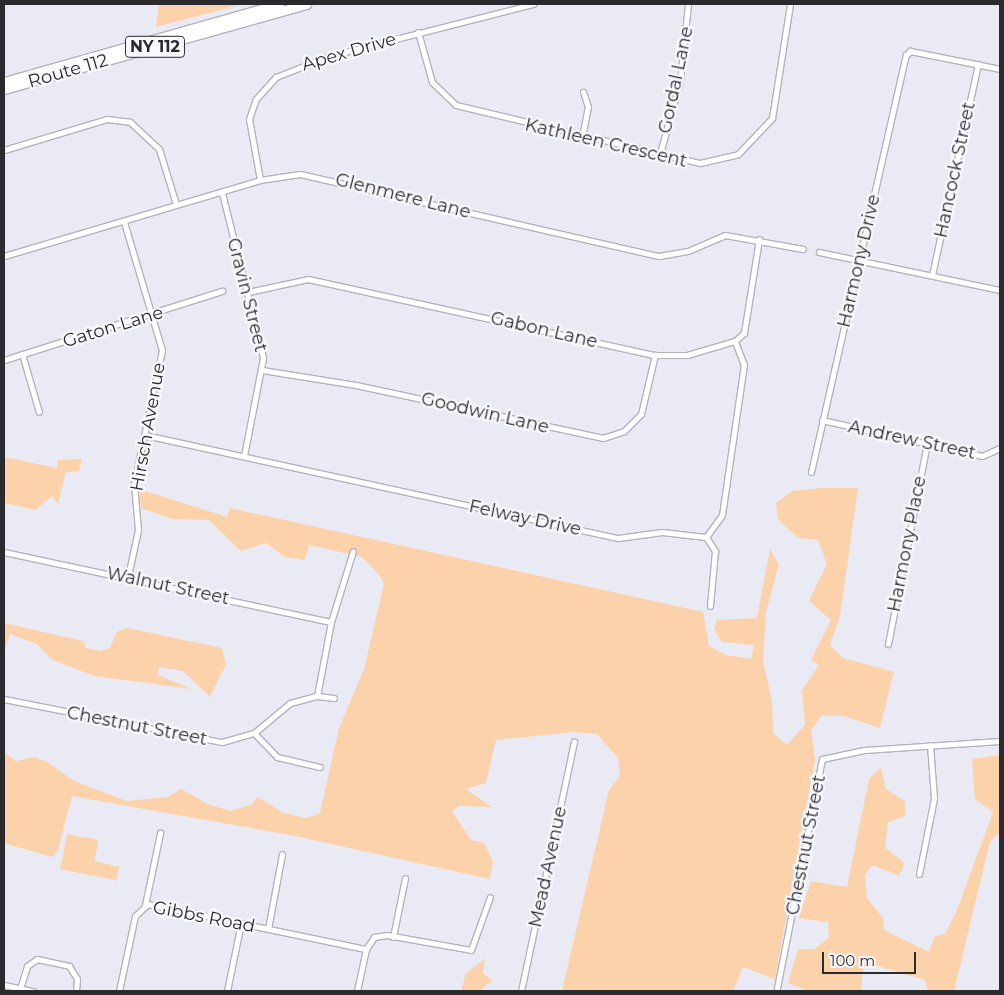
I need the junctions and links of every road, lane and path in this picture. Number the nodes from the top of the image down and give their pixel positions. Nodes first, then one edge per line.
1 (278, 4) edge
2 (306, 4) edge
3 (533, 4) edge
4 (688, 4) edge
5 (790, 4) edge
6 (418, 32) junction
7 (978, 64) junction
8 (1000, 69) edge
9 (4, 82) edge
10 (4, 90) edge
11 (583, 92) dead end
12 (582, 137) junction
13 (4, 150) edge
14 (660, 157) junction
15 (260, 180) junction
16 (222, 193) junction
17 (176, 204) junction
18 (124, 222) junction
19 (758, 239) junction
20 (803, 249) dead end
21 (819, 252) dead end
22 (4, 256) edge
23 (859, 260) junction
24 (932, 275) junction
25 (1000, 290) edge
26 (222, 291) dead end
27 (248, 292) junction
28 (151, 317) junction
29 (735, 341) junction
30 (22, 354) junction
31 (655, 355) junction
32 (4, 360) edge
33 (262, 370) junction
34 (39, 412) dead end
35 (822, 420) junction
36 (145, 435) junction
37 (927, 444) junction
38 (1000, 448) edge
39 (244, 456) junction
40 (811, 472) dead end
41 (706, 537) junction
42 (353, 551) dead end
43 (4, 552) edge
44 (128, 576) junction
45 (710, 606) dead end
46 (331, 622) junction
47 (888, 644) dead end
48 (317, 696) junction
49 (334, 698) dead end
50 (4, 699) edge
51 (254, 733) junction
52 (1000, 741) edge
53 (574, 742) dead end
54 (930, 745) junction
55 (320, 767) dead end
56 (160, 833) dead end
57 (282, 854) dead end
58 (919, 874) dead end
59 (405, 878) dead end
60 (490, 897) dead end
61 (143, 906) junction
62 (242, 923) junction
63 (268, 929) junction
64 (393, 936) junction
65 (366, 949) junction
66 (4, 985) edge
67 (777, 988) dead end
68 (20, 989) junction
69 (33, 991) edge
70 (76, 991) edge
71 (120, 991) edge
72 (227, 991) edge
73 (358, 991) edge
74 (522, 991) edge

1 - 9 main road, Route 112 / NY 112
2 - 10 main road, Route 112 / NY 112
3 - 6 street, Apex Drive
4 - 14 street, Gordal Lane
5 - 14 street, Kathleen Crescent
6 - 12 street, Kathleen Crescent
6 - 15 street, Apex Drive
7 - 8 street
7 - 23 street, Harmony Drive
7 - 24 street, Hancock Street
11 - 12 street
12 - 14 street, Kathleen Crescent
13 - 17 street
15 - 16 street, Glenmere Lane
15 - 19 street, Glenmere Lane
16 - 17 street, Glenmere Lane
16 - 27 street, Gravin Street
17 - 18 street, Glenmere Lane
18 - 22 street, Glenmere Lane
18 - 28 street, Hirsch Avenue
19 - 20 street, Glenmere Lane
19 - 29 street
21 - 23 street
23 - 24 street
23 - 35 street, Harmony Drive
24 - 25 street
26 - 28 street, Gaton Lane
27 - 31 street, Gabon Lane
27 - 33 street, Gravin Street
28 - 30 street, Gaton Lane
28 - 36 street, Hirsch Avenue
29 - 31 street, Gabon Lane
29 - 41 street
30 - 32 street, Gaton Lane
30 - 34 street
31 - 33 street, Goodwin Lane
33 - 39 street, Gravin Street
35 - 37 street, Andrew Street
35 - 40 street, Harmony Drive
36 - 39 street, Felway Drive
36 - 44 street, Hirsch Avenue
37 - 38 street, Andrew Street
37 - 47 street, Harmony Place
39 - 41 street, Felway Drive
41 - 45 street
42 - 46 street
43 - 44 street, Walnut Street
44 - 46 street, Walnut Street
46 - 48 street
48 - 49 street, Chestnut Street
48 - 51 street, Chestnut Street
50 - 51 street, Chestnut Street
51 - 55 street
52 - 54 street, Chestnut Street
53 - 74 street, Mead Avenue
54 - 58 street
54 - 67 street, Chestnut Street
56 - 61 street
57 - 63 street
59 - 64 street
60 - 64 street
61 - 62 street, Gibbs Road
61 - 71 street
62 - 63 street, Gibbs Road
62 - 72 street
63 - 65 street, Gibbs Road
64 - 65 street
65 - 73 street
66 - 68 street
68 - 69 street
68 - 70 street

